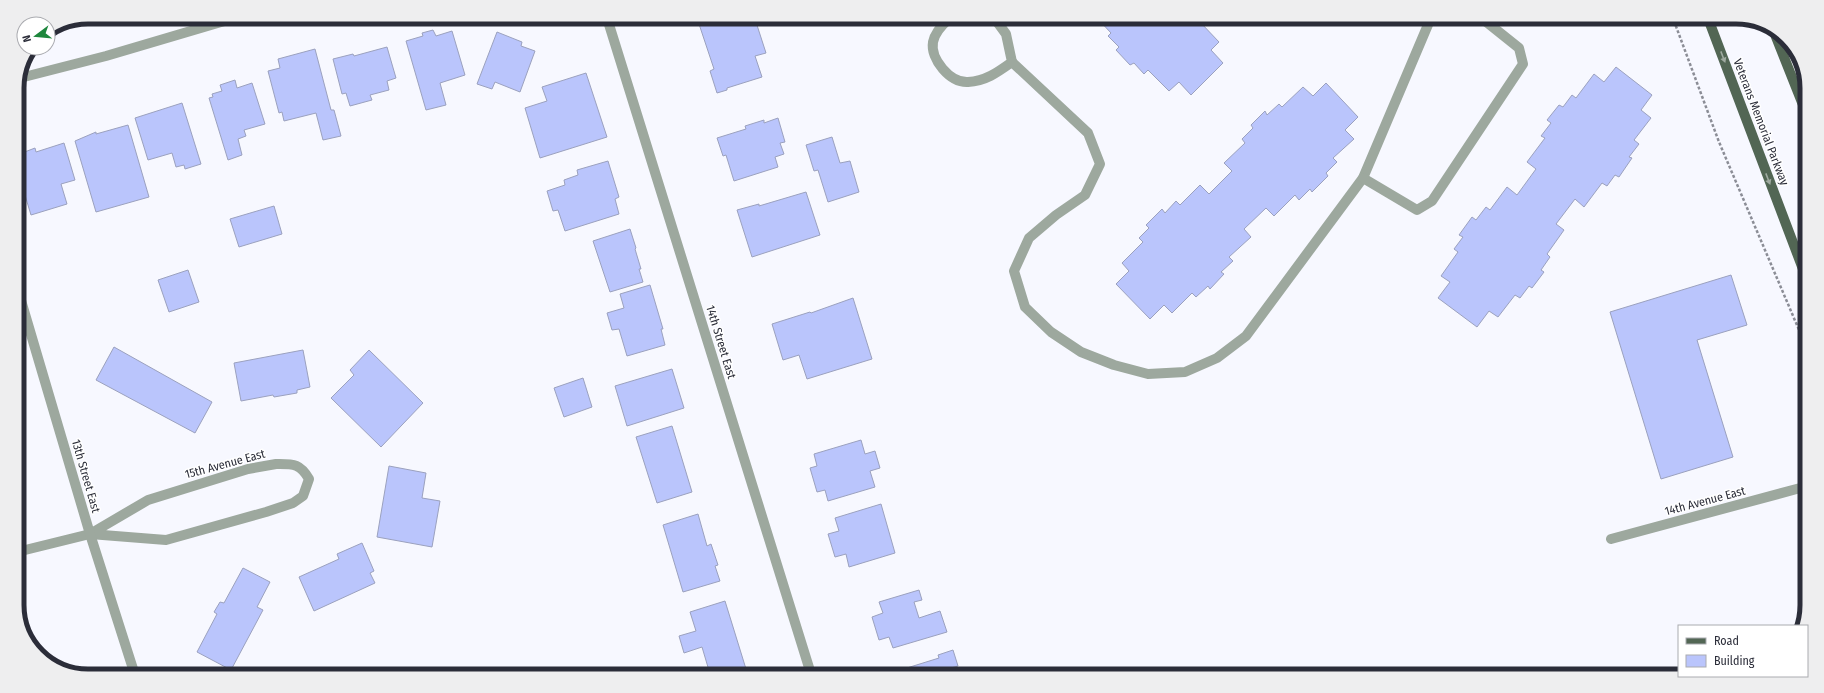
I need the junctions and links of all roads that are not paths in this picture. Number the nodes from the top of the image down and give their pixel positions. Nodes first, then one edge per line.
1 (214, 24) edge
2 (609, 24) edge
3 (944, 24) edge
4 (999, 24) edge
5 (1428, 24) edge
6 (1489, 24) edge
7 (1710, 24) edge
8 (1777, 39) edge
9 (1780, 46) junction
10 (1785, 47) edge
11 (1012, 62) junction
12 (25, 77) edge
13 (1800, 97) edge
14 (1363, 178) junction
15 (1800, 261) edge
16 (24, 311) edge
17 (1800, 488) edge
18 (90, 534) junction
19 (1611, 539) dead end
20 (24, 550) edge
21 (133, 669) edge
22 (809, 669) edge

1 - 12 street
2 - 22 street, 14th Street East
3 - 11 street
4 - 11 street
5 - 14 street
6 - 14 street
7 -> 15 main road, Veterans Memorial Parkway
8 - 9 main road
9 - 10 street
9 - 13 main road
11 - 14 street
16 - 18 street, 13th Street East
17 - 19 street, 14th Avenue East
18 - 18 street, 15th Avenue East
18 - 20 street
18 - 21 street, 13th Street East

